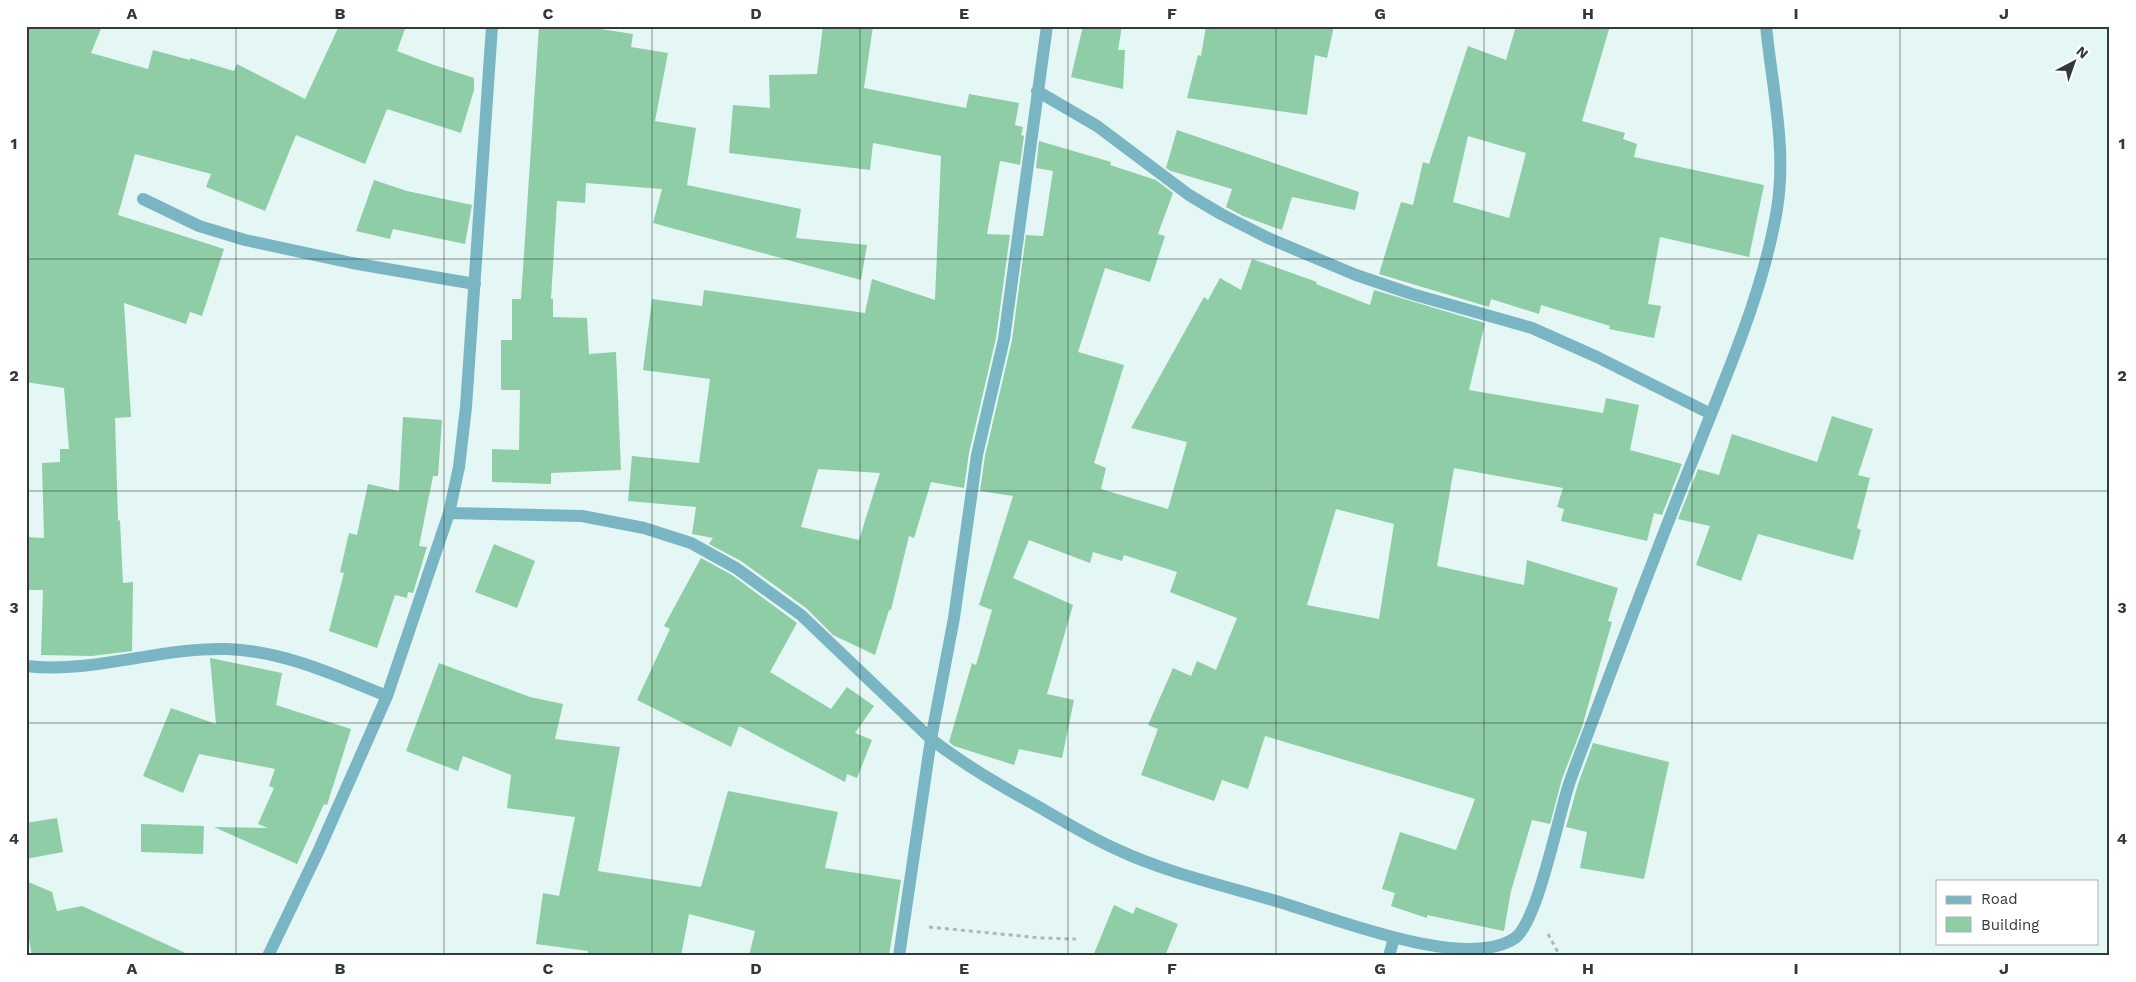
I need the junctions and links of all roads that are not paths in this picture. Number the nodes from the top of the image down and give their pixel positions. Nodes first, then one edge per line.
1 (492, 26) edge
2 (1047, 26) edge
3 (1766, 26) edge
4 (1038, 91) junction
5 (143, 199) dead end
6 (475, 284) junction
7 (1711, 414) junction
8 (449, 513) junction
9 (26, 666) edge
10 (387, 696) junction
11 (931, 739) junction
12 (1394, 938) junction
13 (268, 956) edge
14 (898, 956) edge
15 (1389, 956) edge

1 - 6 street
2 - 4 street
3 - 7 street
4 - 7 street
4 - 11 street
5 - 6 street
6 - 8 street
7 - 12 street
8 - 10 street
8 - 11 street
9 - 10 street
10 - 13 street
11 - 12 street
11 - 14 street
12 - 15 street

